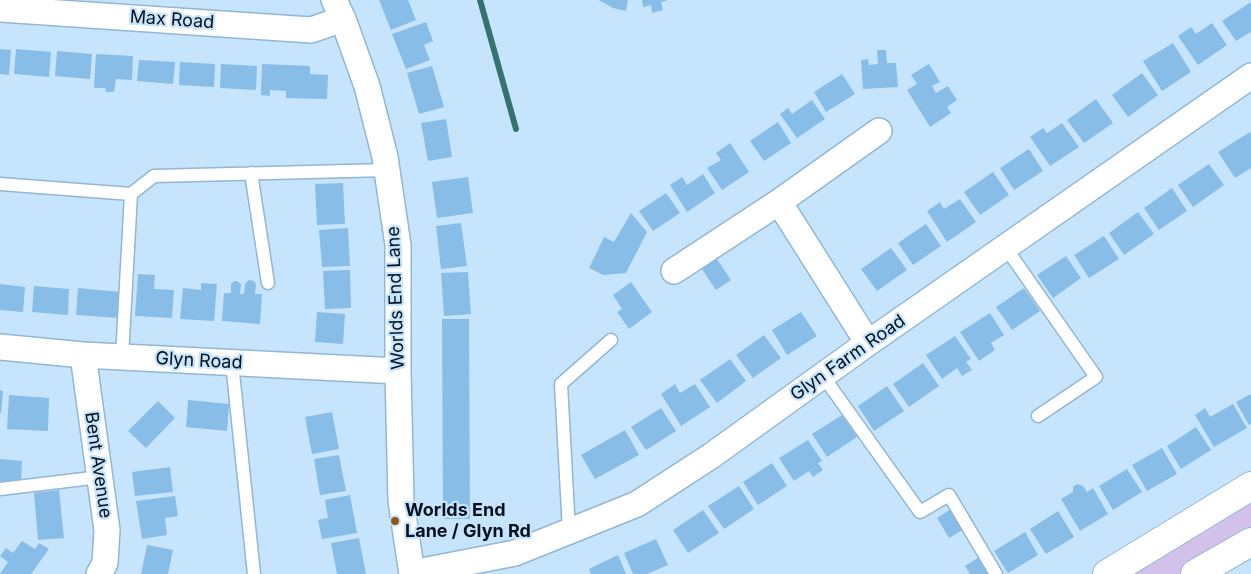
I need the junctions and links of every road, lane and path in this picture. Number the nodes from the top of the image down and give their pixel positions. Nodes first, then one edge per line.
1 (0, 9) edge
2 (338, 9) edge
3 (1251, 76) edge
4 (879, 131) dead end
5 (387, 170) junction
6 (251, 173) junction
7 (0, 184) edge
8 (130, 194) junction
9 (779, 202) junction
10 (1006, 248) junction
11 (674, 271) dead end
12 (268, 282) dead end
13 (611, 340) dead end
14 (868, 343) junction
15 (0, 347) edge
16 (83, 355) junction
17 (122, 357) junction
18 (232, 362) junction
19 (398, 371) junction
20 (823, 376) junction
21 (1038, 416) dead end
22 (100, 477) junction
23 (1251, 486) edge
24 (0, 489) edge
25 (569, 531) junction
26 (1251, 542) edge
27 (99, 574) edge
28 (254, 574) edge
29 (412, 574) edge
30 (996, 574) edge
31 (1107, 574) edge
32 (1195, 574) edge

1 - 2 street, Max Road
2 - 5 street, Worlds End Lane
3 - 10 street, Glyn Farm Road
4 - 9 street
5 - 6 lane
5 - 19 street, Worlds End Lane
6 - 8 lane
6 - 12 lane
7 - 8 lane
8 - 17 lane
9 - 11 street
9 - 14 street
10 - 14 street, Glyn Farm Road
10 - 21 lane
13 - 25 lane
14 - 20 street, Glyn Farm Road
15 - 16 street, Glyn Road
16 - 17 street, Glyn Road
16 - 22 street, Bent Avenue
17 - 18 street, Glyn Road
18 - 19 street, Glyn Road
18 - 28 lane
19 - 29 street, Worlds End Lane
20 - 25 street, Glyn Farm Road
20 - 30 lane
22 - 24 lane
22 - 27 street, Bent Avenue
23 - 31 street
25 - 29 street, Glyn Farm Road
26 - 32 street

